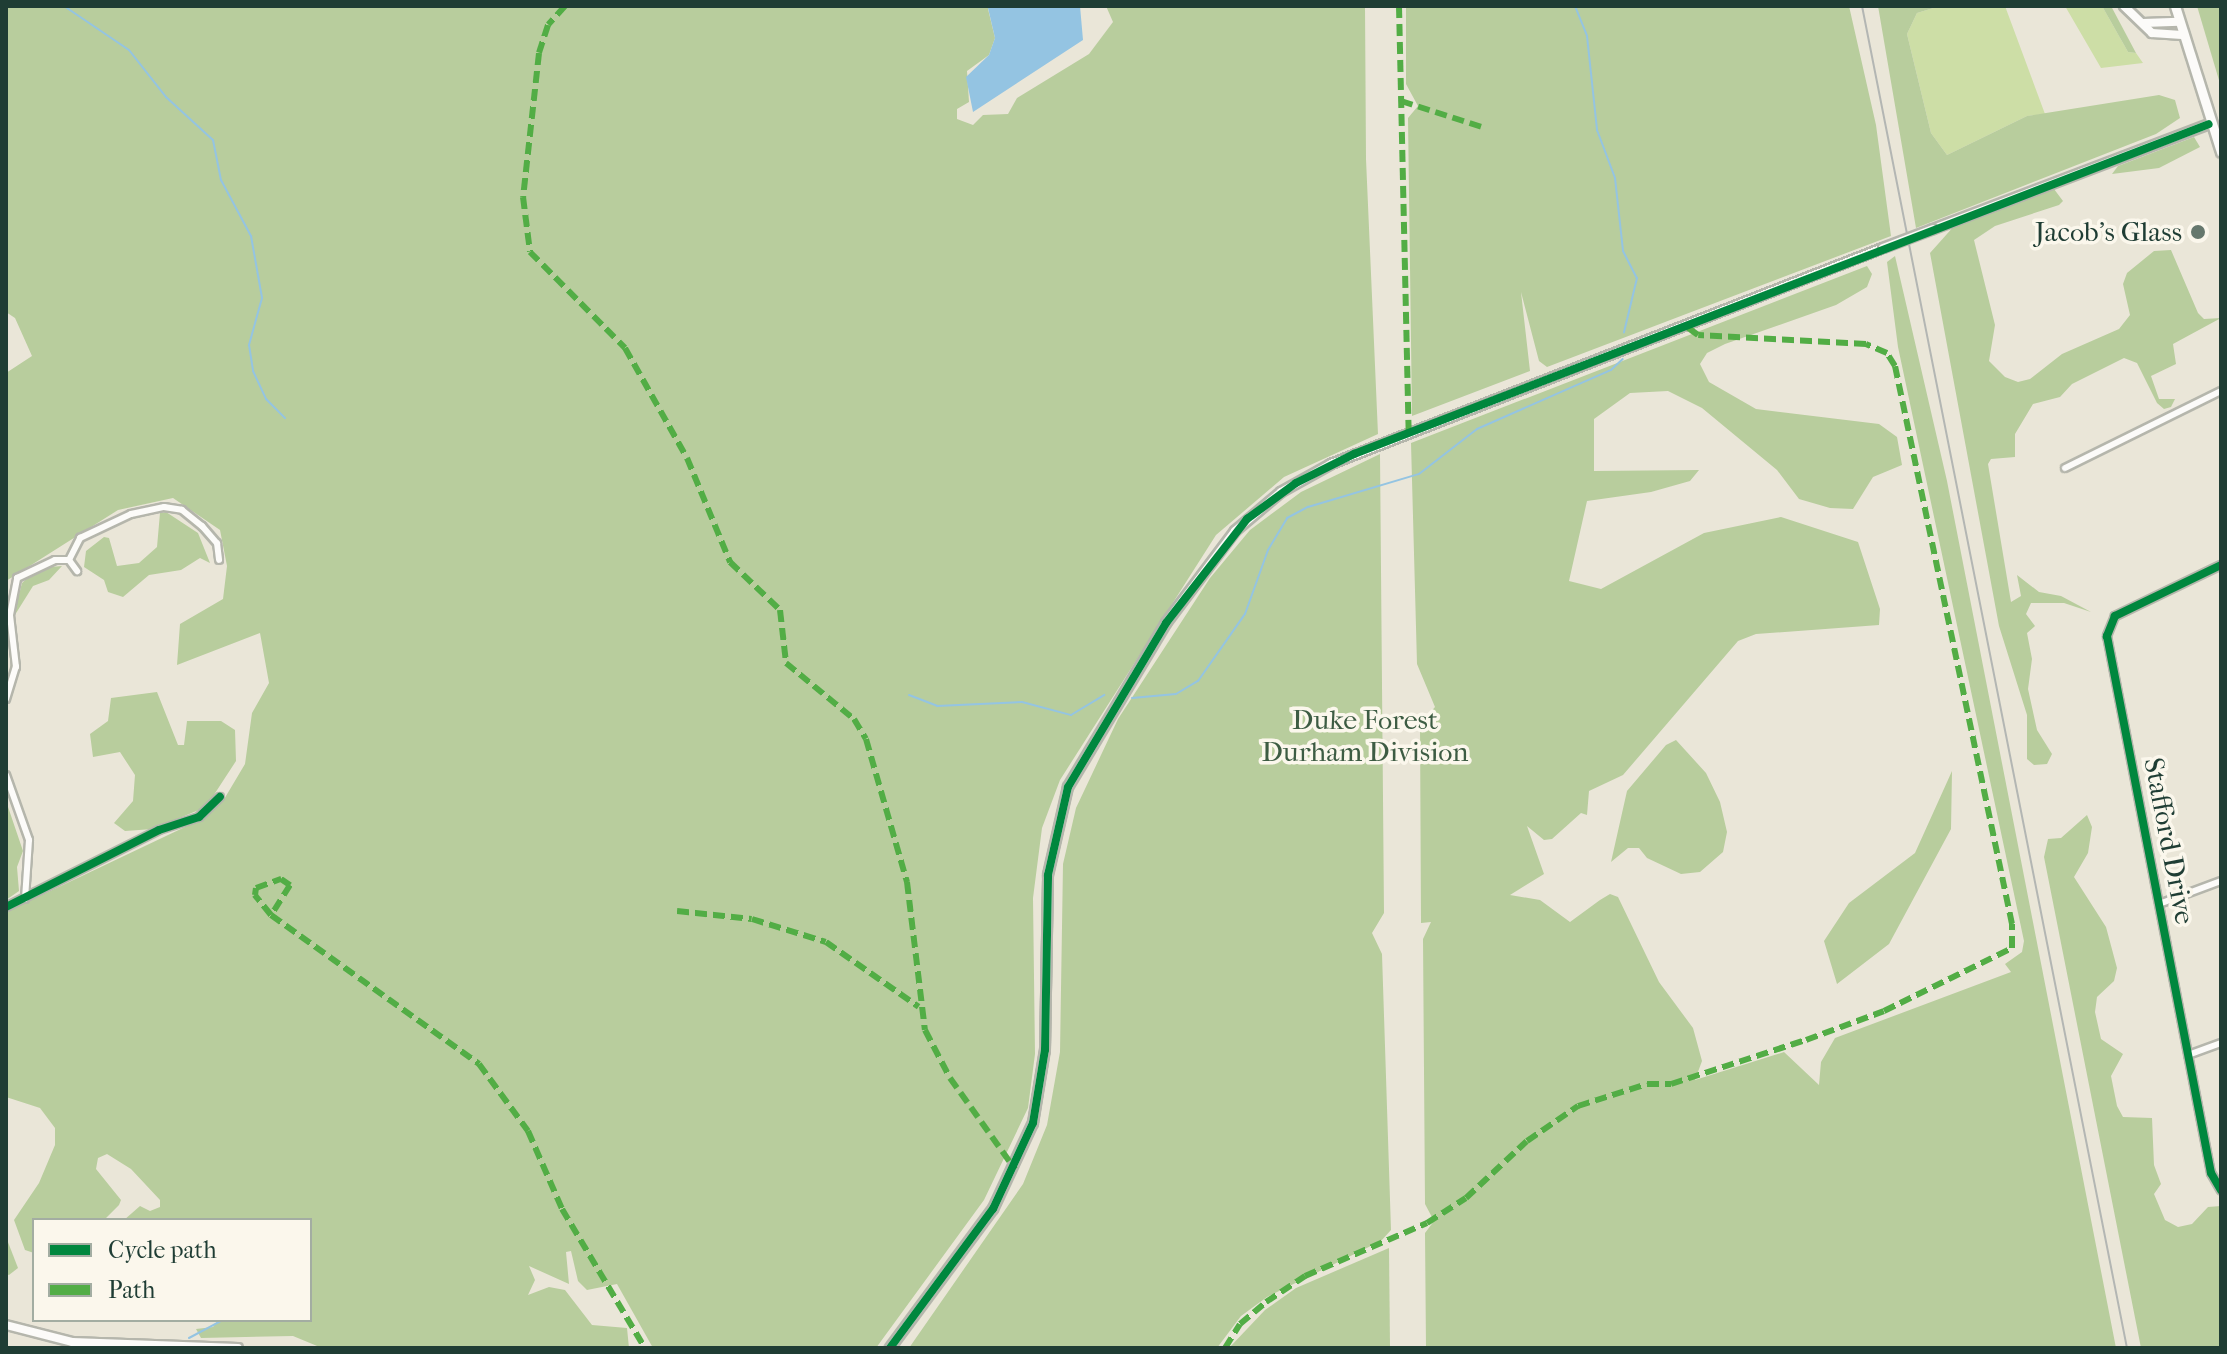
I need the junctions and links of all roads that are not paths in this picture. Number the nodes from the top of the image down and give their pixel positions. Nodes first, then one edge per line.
1 (2124, 6) edge
2 (2175, 6) edge
3 (2138, 22) junction
4 (2179, 22) junction
5 (2182, 35) junction
6 (2209, 124) junction
7 (2221, 152) edge
8 (2221, 391) edge
9 (2065, 468) dead end
10 (69, 560) junction
11 (219, 560) dead end
12 (2221, 565) edge
13 (77, 571) dead end
14 (6, 699) edge
15 (6, 775) edge
16 (220, 797) dead end
17 (2221, 881) edge
18 (25, 899) junction
19 (2159, 904) junction
20 (6, 907) edge
21 (2221, 1043) edge
22 (2188, 1055) junction
23 (2221, 1190) edge
24 (6, 1325) edge
25 (85, 1346) edge
26 (238, 1348) edge
27 (890, 1348) edge

1 - 3 street
2 - 4 main road
3 - 4 street
3 - 5 street
4 - 5 main road
5 - 6 main road
6 - 7 main road
6 - 27 street, bridge
8 - 9 street
10 - 11 street
10 - 13 street
10 - 14 street
12 - 19 street, Stafford Drive
15 - 18 street
16 - 18 street
17 - 19 street
18 - 20 street
19 - 22 street, Stafford Drive
21 - 22 street
22 - 23 street, Stafford Drive
24 - 25 street
25 - 26 street

